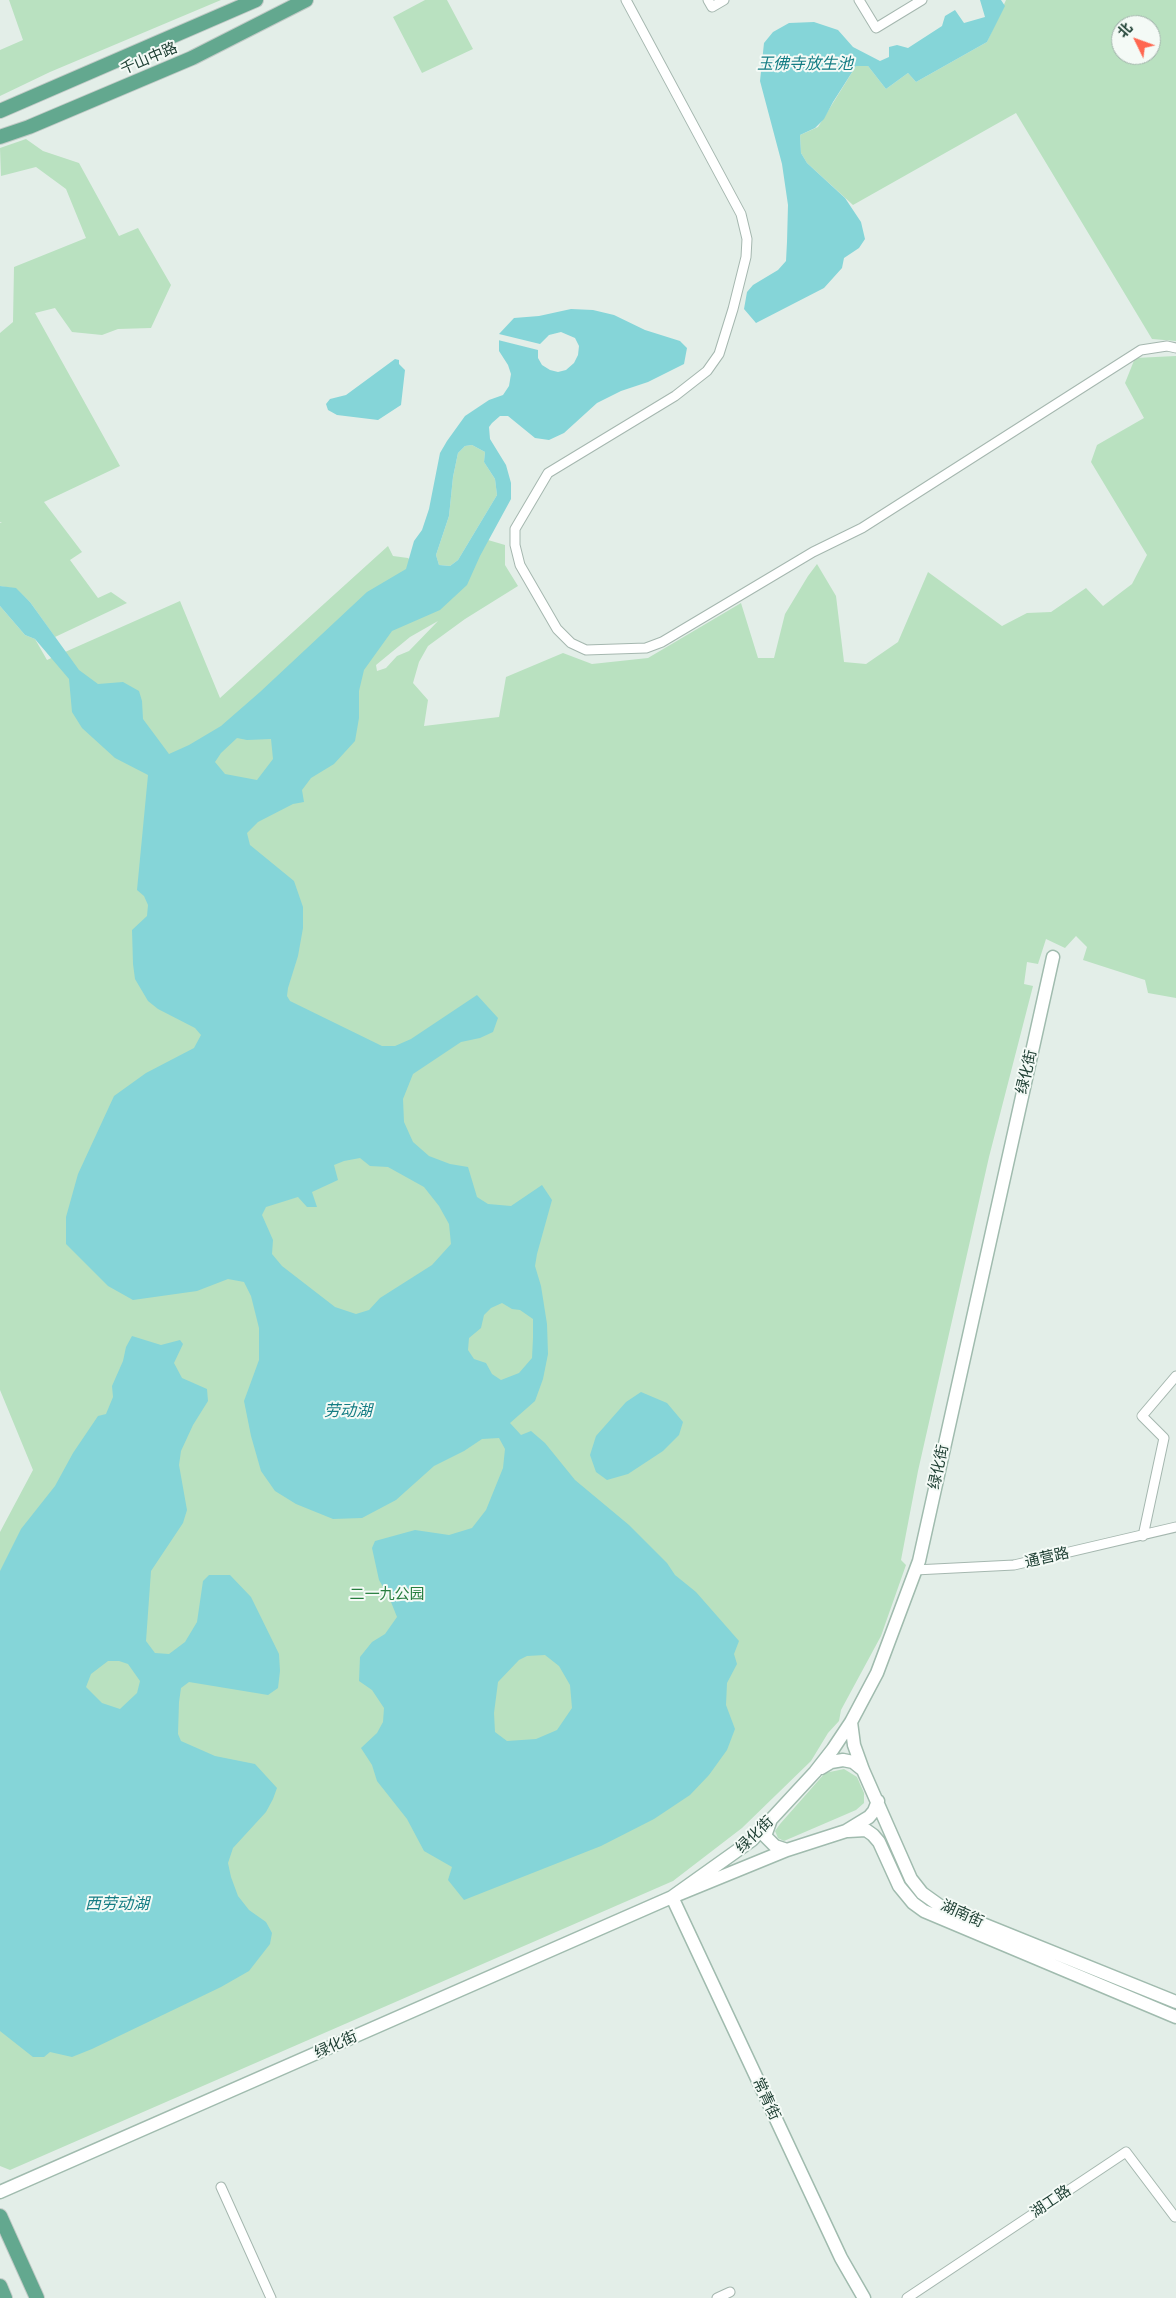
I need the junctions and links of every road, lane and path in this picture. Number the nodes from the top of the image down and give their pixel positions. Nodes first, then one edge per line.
1 (256, 0) edge
2 (306, 0) edge
3 (626, 0) edge
4 (708, 0) edge
5 (724, 0) edge
6 (859, 0) edge
7 (922, 0) edge
8 (0, 111) edge
9 (0, 137) edge
10 (1176, 348) edge
11 (1053, 956) dead end
12 (1176, 1376) edge
13 (1176, 1528) edge
14 (1143, 1536) junction
15 (915, 1570) junction
16 (851, 1722) junction
17 (864, 1770) junction
18 (816, 1772) junction
19 (878, 1801) junction
20 (770, 1822) junction
21 (846, 1831) junction
22 (787, 1850) junction
23 (672, 1897) junction
24 (1176, 2002) edge
25 (1176, 2017) edge
26 (221, 2187) dead end
27 (0, 2192) edge
28 (0, 2216) edge
29 (1176, 2217) edge
30 (0, 2286) edge
31 (730, 2292) dead end
32 (5, 2298) edge
33 (37, 2298) edge
34 (271, 2298) edge
35 (717, 2298) edge
36 (864, 2298) edge
37 (907, 2298) edge

1 - 8 main road, 千山中路
2 - 9 main road, 千山中路
3 - 10 street
4 - 5 street
6 - 7 street
11 - 15 main road, 绿化街
12 - 14 street
13 - 14 street, 通营路
14 - 15 street, 通营路
15 - 16 main road, 绿化街
16 - 17 main road, 湖南街
16 - 18 main road, 绿化街
17 - 18 main road
17 - 19 main road, 湖南街
18 - 20 main road, 绿化街
19 - 21 main road, 绿化街
19 - 24 main road, 湖南街
20 - 22 main road
20 - 23 main road, 绿化街
21 - 22 main road, 绿化街
21 - 25 main road, 湖南街
22 - 23 main road, 绿化街
23 - 27 main road, 绿化街
23 - 36 main road, 常青街
26 - 34 street
28 - 33 main road
29 - 37 street, 湖工路
30 - 32 main road
31 - 35 street

